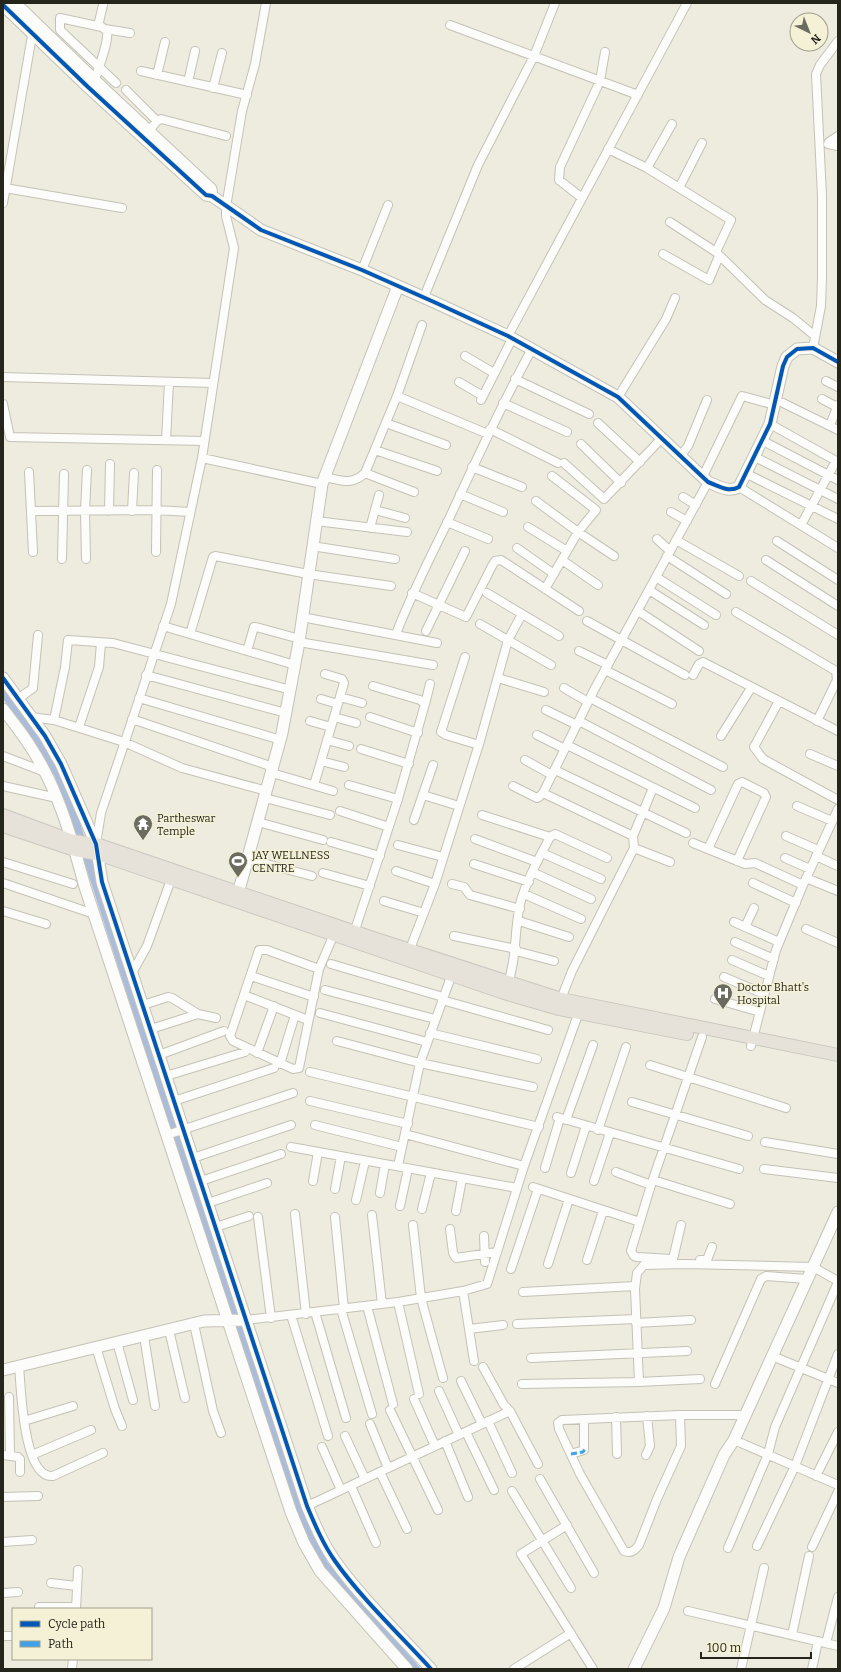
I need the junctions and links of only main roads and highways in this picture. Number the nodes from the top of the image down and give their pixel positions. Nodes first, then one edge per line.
1 (3, 815) edge
2 (3, 826) edge
3 (74, 846) junction
4 (238, 896) junction
5 (353, 936) junction
6 (408, 954) junction
7 (506, 988) junction
8 (580, 1009) junction
9 (752, 1042) junction
10 (838, 1055) edge
11 (838, 1062) edge

1 - 3 main road
2 - 3 main road
3 - 4 main road
4 - 5 main road
4 - 5 main road
5 - 6 main road
6 - 7 main road
6 - 7 main road
7 - 8 main road
7 - 8 main road
8 - 9 main road
8 - 9 main road
9 - 10 main road
9 - 11 main road

